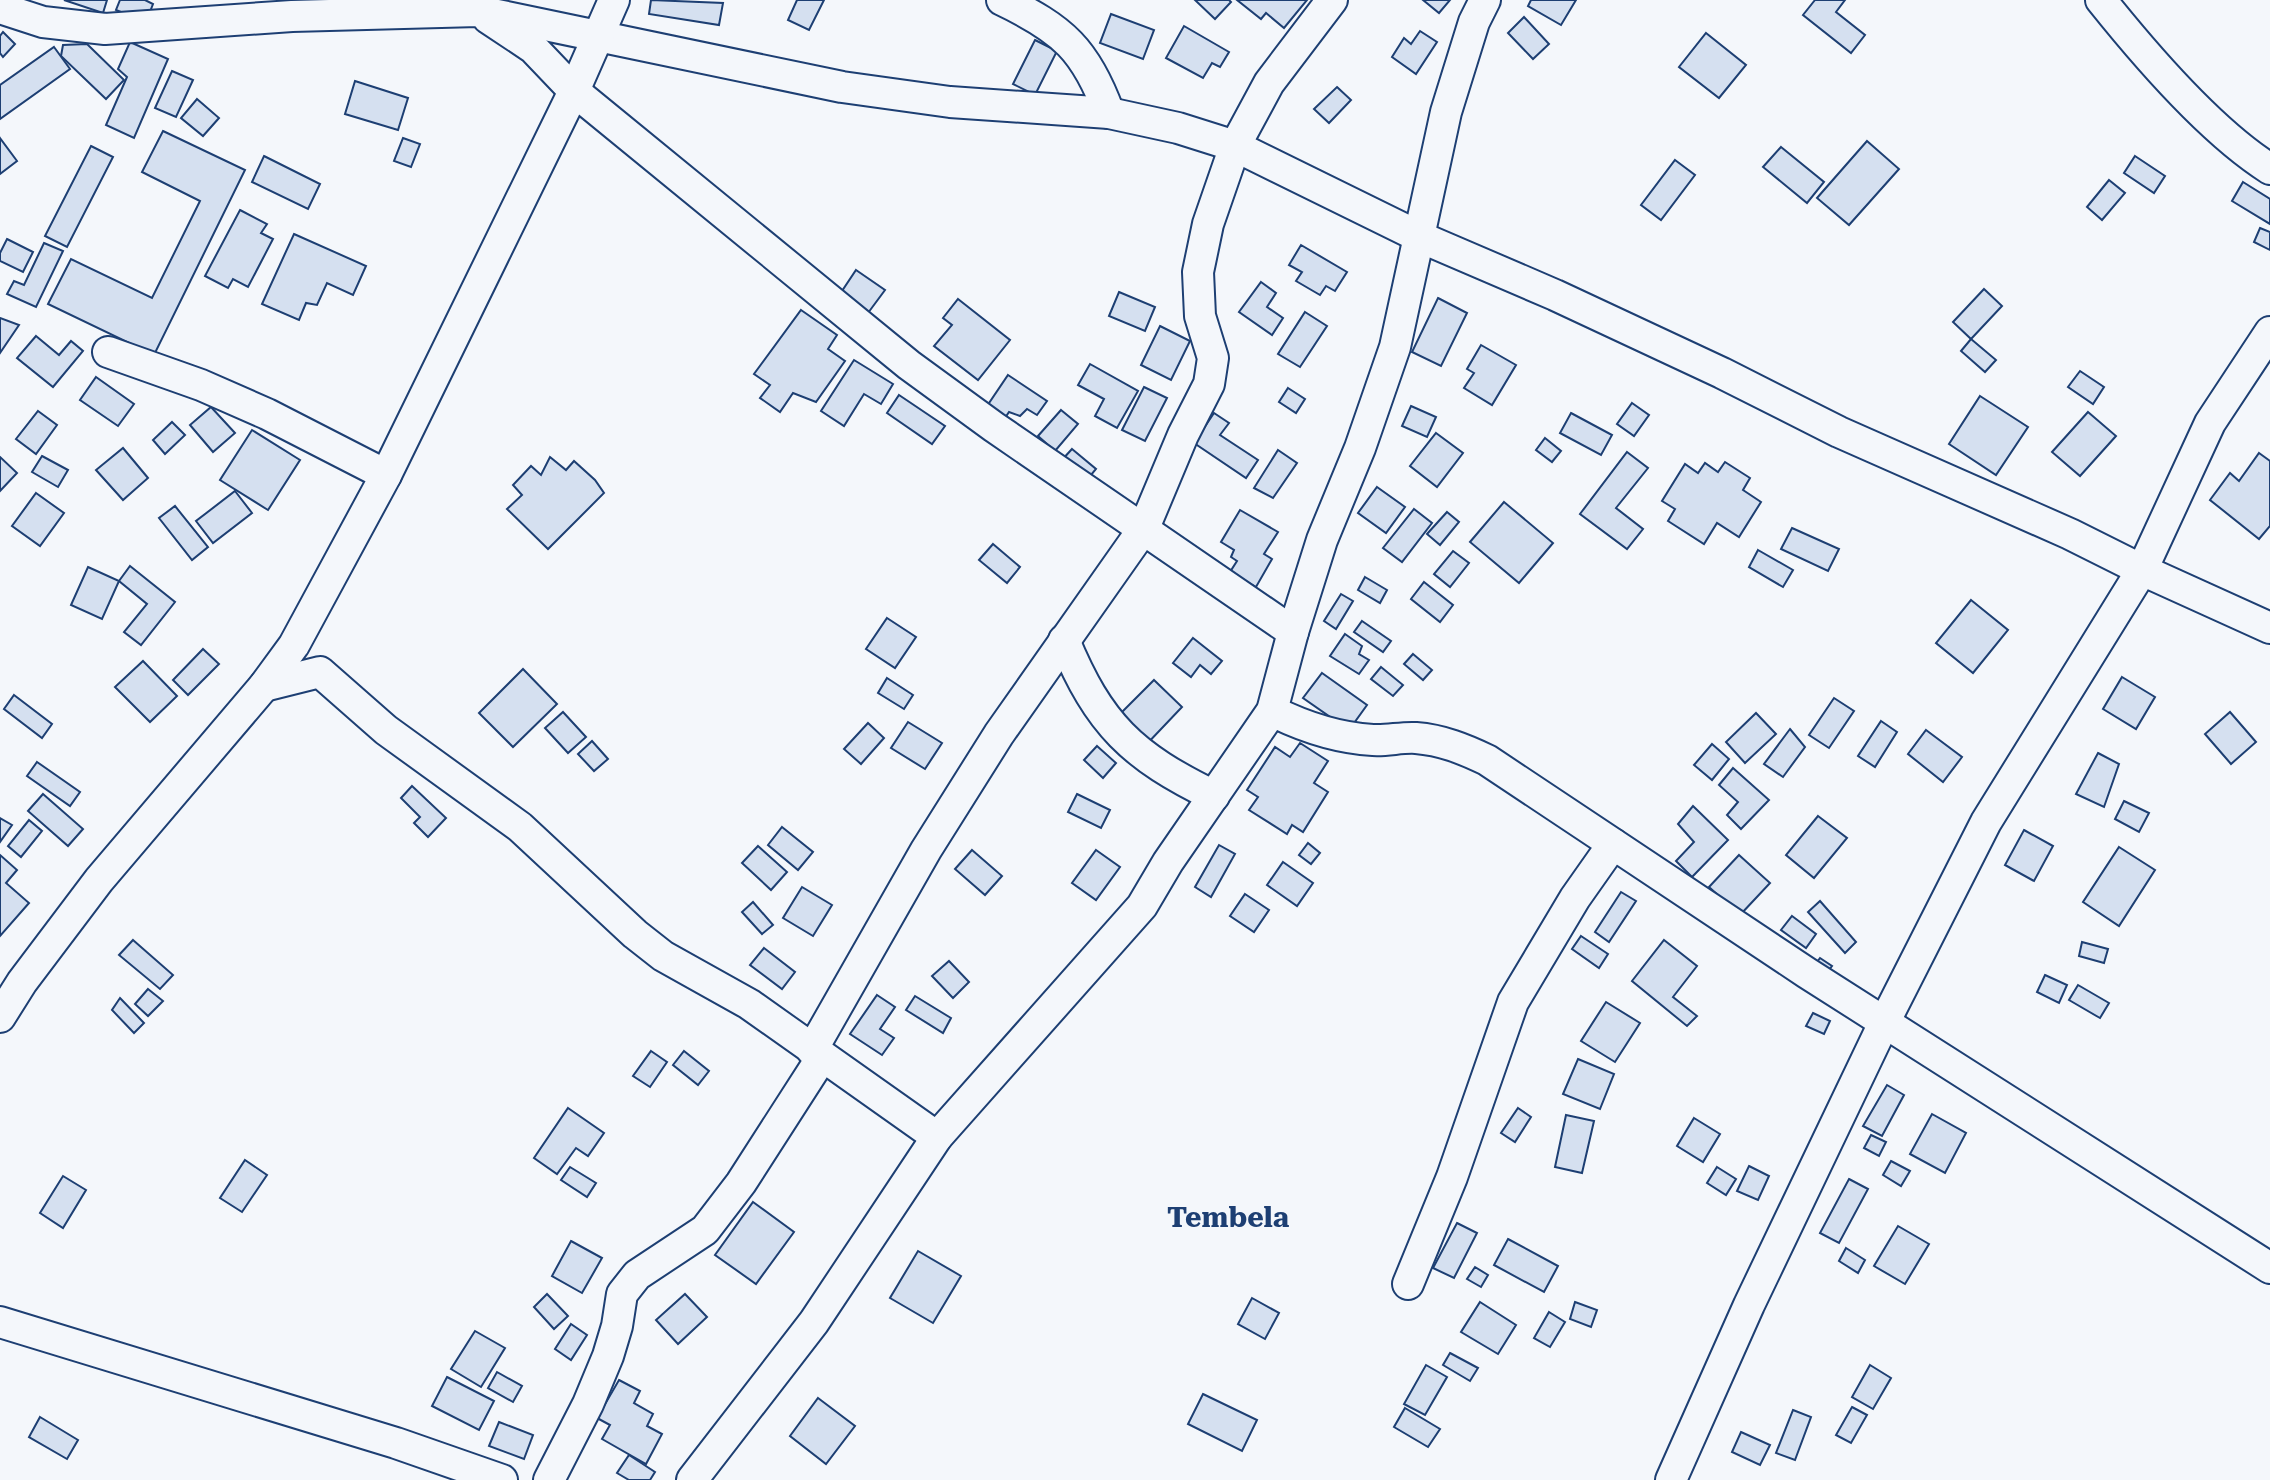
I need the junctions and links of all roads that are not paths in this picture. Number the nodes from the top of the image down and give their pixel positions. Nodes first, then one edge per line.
1 (614, 0) edge
2 (1002, 0) edge
3 (1332, 0) edge
4 (1485, 0) edge
5 (2101, 0) edge
6 (4, 6) edge
7 (467, 6) edge
8 (295, 8) edge
9 (599, 36) junction
10 (574, 91) junction
11 (1109, 113) junction
12 (1235, 146) junction
13 (2270, 169) edge
14 (1420, 237) junction
15 (2270, 332) edge
16 (108, 352) dead end
17 (386, 475) junction
18 (1144, 528) junction
19 (2142, 570) junction
20 (317, 605) junction
21 (2270, 628) edge
22 (1293, 632) junction
23 (1064, 640) junction
24 (320, 672) junction
25 (264, 686) junction
26 (1272, 711) junction
27 (1214, 796) junction
28 (1613, 844) junction
29 (0, 1017) edge
30 (1884, 1023) junction
31 (817, 1054) junction
32 (937, 1137) junction
33 (2270, 1268) edge
34 (1408, 1284) dead end
35 (0, 1322) edge
36 (502, 1480) edge
37 (549, 1480) edge
38 (692, 1480) edge
39 (1671, 1480) edge

1 - 9 street
2 - 11 street
3 - 12 street
4 - 14 street
5 - 13 street
6 - 8 street
7 - 8 street
7 - 9 street
7 - 10 street
9 - 10 street
9 - 11 street
10 - 17 street
10 - 18 street
11 - 12 street
12 - 14 street
12 - 18 street
14 - 19 street
14 - 22 street
15 - 19 street
16 - 17 street
17 - 20 street
18 - 22 street
18 - 23 street
19 - 21 street
19 - 30 street
20 - 24 street
20 - 25 street
22 - 26 street
23 - 27 street
23 - 31 street
24 - 25 street
24 - 31 street
25 - 29 street
26 - 27 street
26 - 28 street
27 - 32 street
28 - 30 street
28 - 34 street
30 - 33 street
30 - 39 street
31 - 32 street
31 - 37 street
32 - 38 street
35 - 36 street

